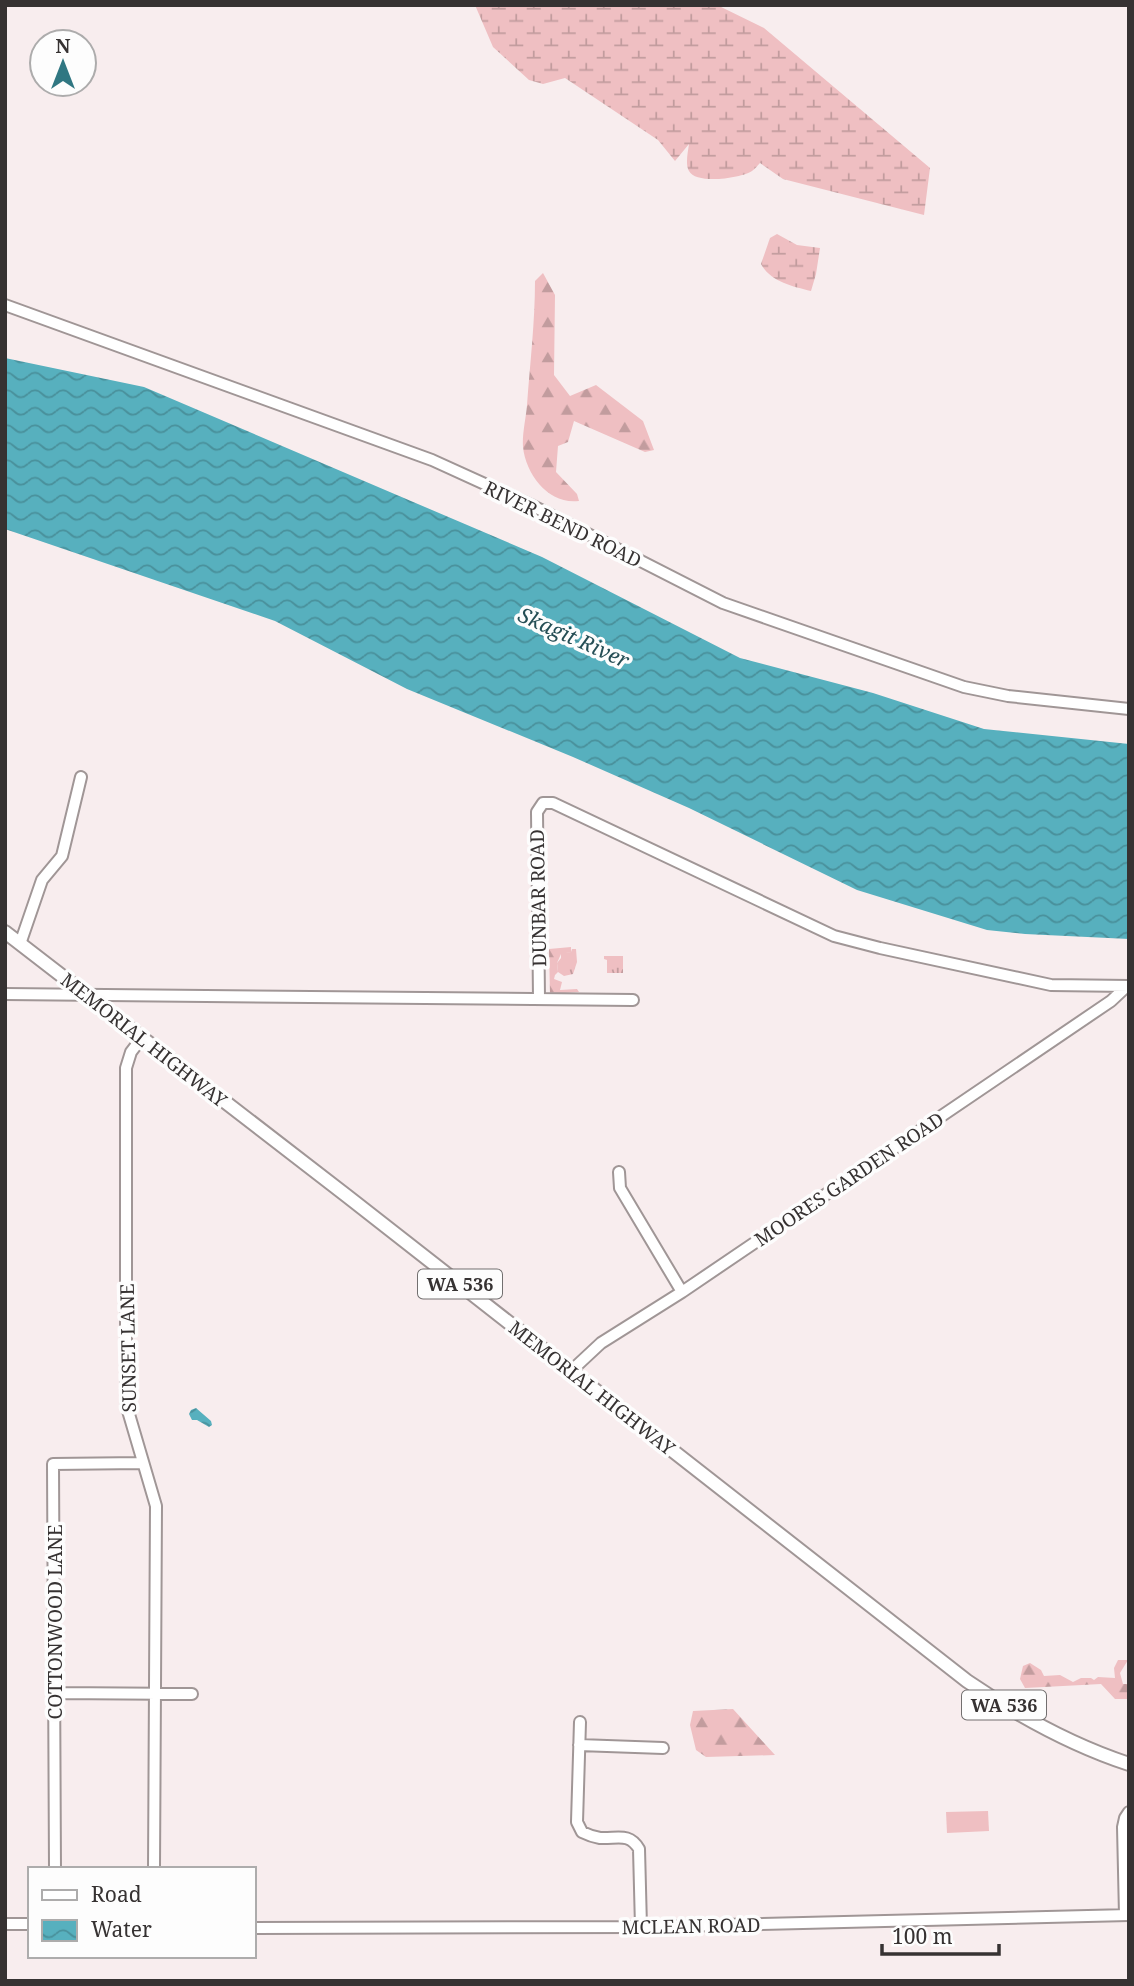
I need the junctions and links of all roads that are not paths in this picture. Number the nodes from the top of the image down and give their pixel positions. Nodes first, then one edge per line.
1 (5, 305) edge
2 (1129, 709) edge
3 (82, 777) dead end
4 (5, 932) edge
5 (20, 944) junction
6 (1128, 986) edge
7 (5, 994) edge
8 (86, 995) junction
9 (539, 998) junction
10 (633, 1000) dead end
11 (141, 1039) junction
12 (619, 1171) dead end
13 (682, 1292) junction
14 (571, 1371) junction
15 (142, 1463) junction
16 (55, 1693) junction
17 (154, 1694) junction
18 (192, 1695) dead end
19 (580, 1722) dead end
20 (579, 1745) junction
21 (663, 1748) dead end
22 (1129, 1764) edge
23 (1129, 1812) edge
24 (55, 1867) edge
25 (154, 1867) edge
26 (1127, 1915) edge
27 (5, 1924) edge
28 (28, 1924) edge
29 (641, 1927) junction
30 (256, 1928) edge

1 - 2 street, RIVER BEND ROAD
3 - 5 street
4 - 5 main road, MEMORIAL HIGHWAY / WA 536
5 - 8 main road, MEMORIAL HIGHWAY / WA 536
6 - 9 street, DUNBAR ROAD
6 - 13 street, MOORES GARDEN ROAD
7 - 8 street
8 - 9 street
8 - 11 main road, MEMORIAL HIGHWAY / WA 536
9 - 10 street
11 - 14 main road, MEMORIAL HIGHWAY / WA 536
11 - 15 street, SUNSET LANE
12 - 13 street
13 - 14 street, MOORES GARDEN ROAD
14 - 22 main road, MEMORIAL HIGHWAY / WA 536
15 - 16 street, COTTONWOOD LANE
15 - 17 street, SUNSET LANE
16 - 17 street
16 - 24 street, COTTONWOOD LANE
17 - 18 street
17 - 25 street, SUNSET LANE
19 - 20 street
20 - 21 street
20 - 29 street
23 - 26 street
26 - 29 street, MCLEAN ROAD
27 - 28 street
29 - 30 street, MCLEAN ROAD

